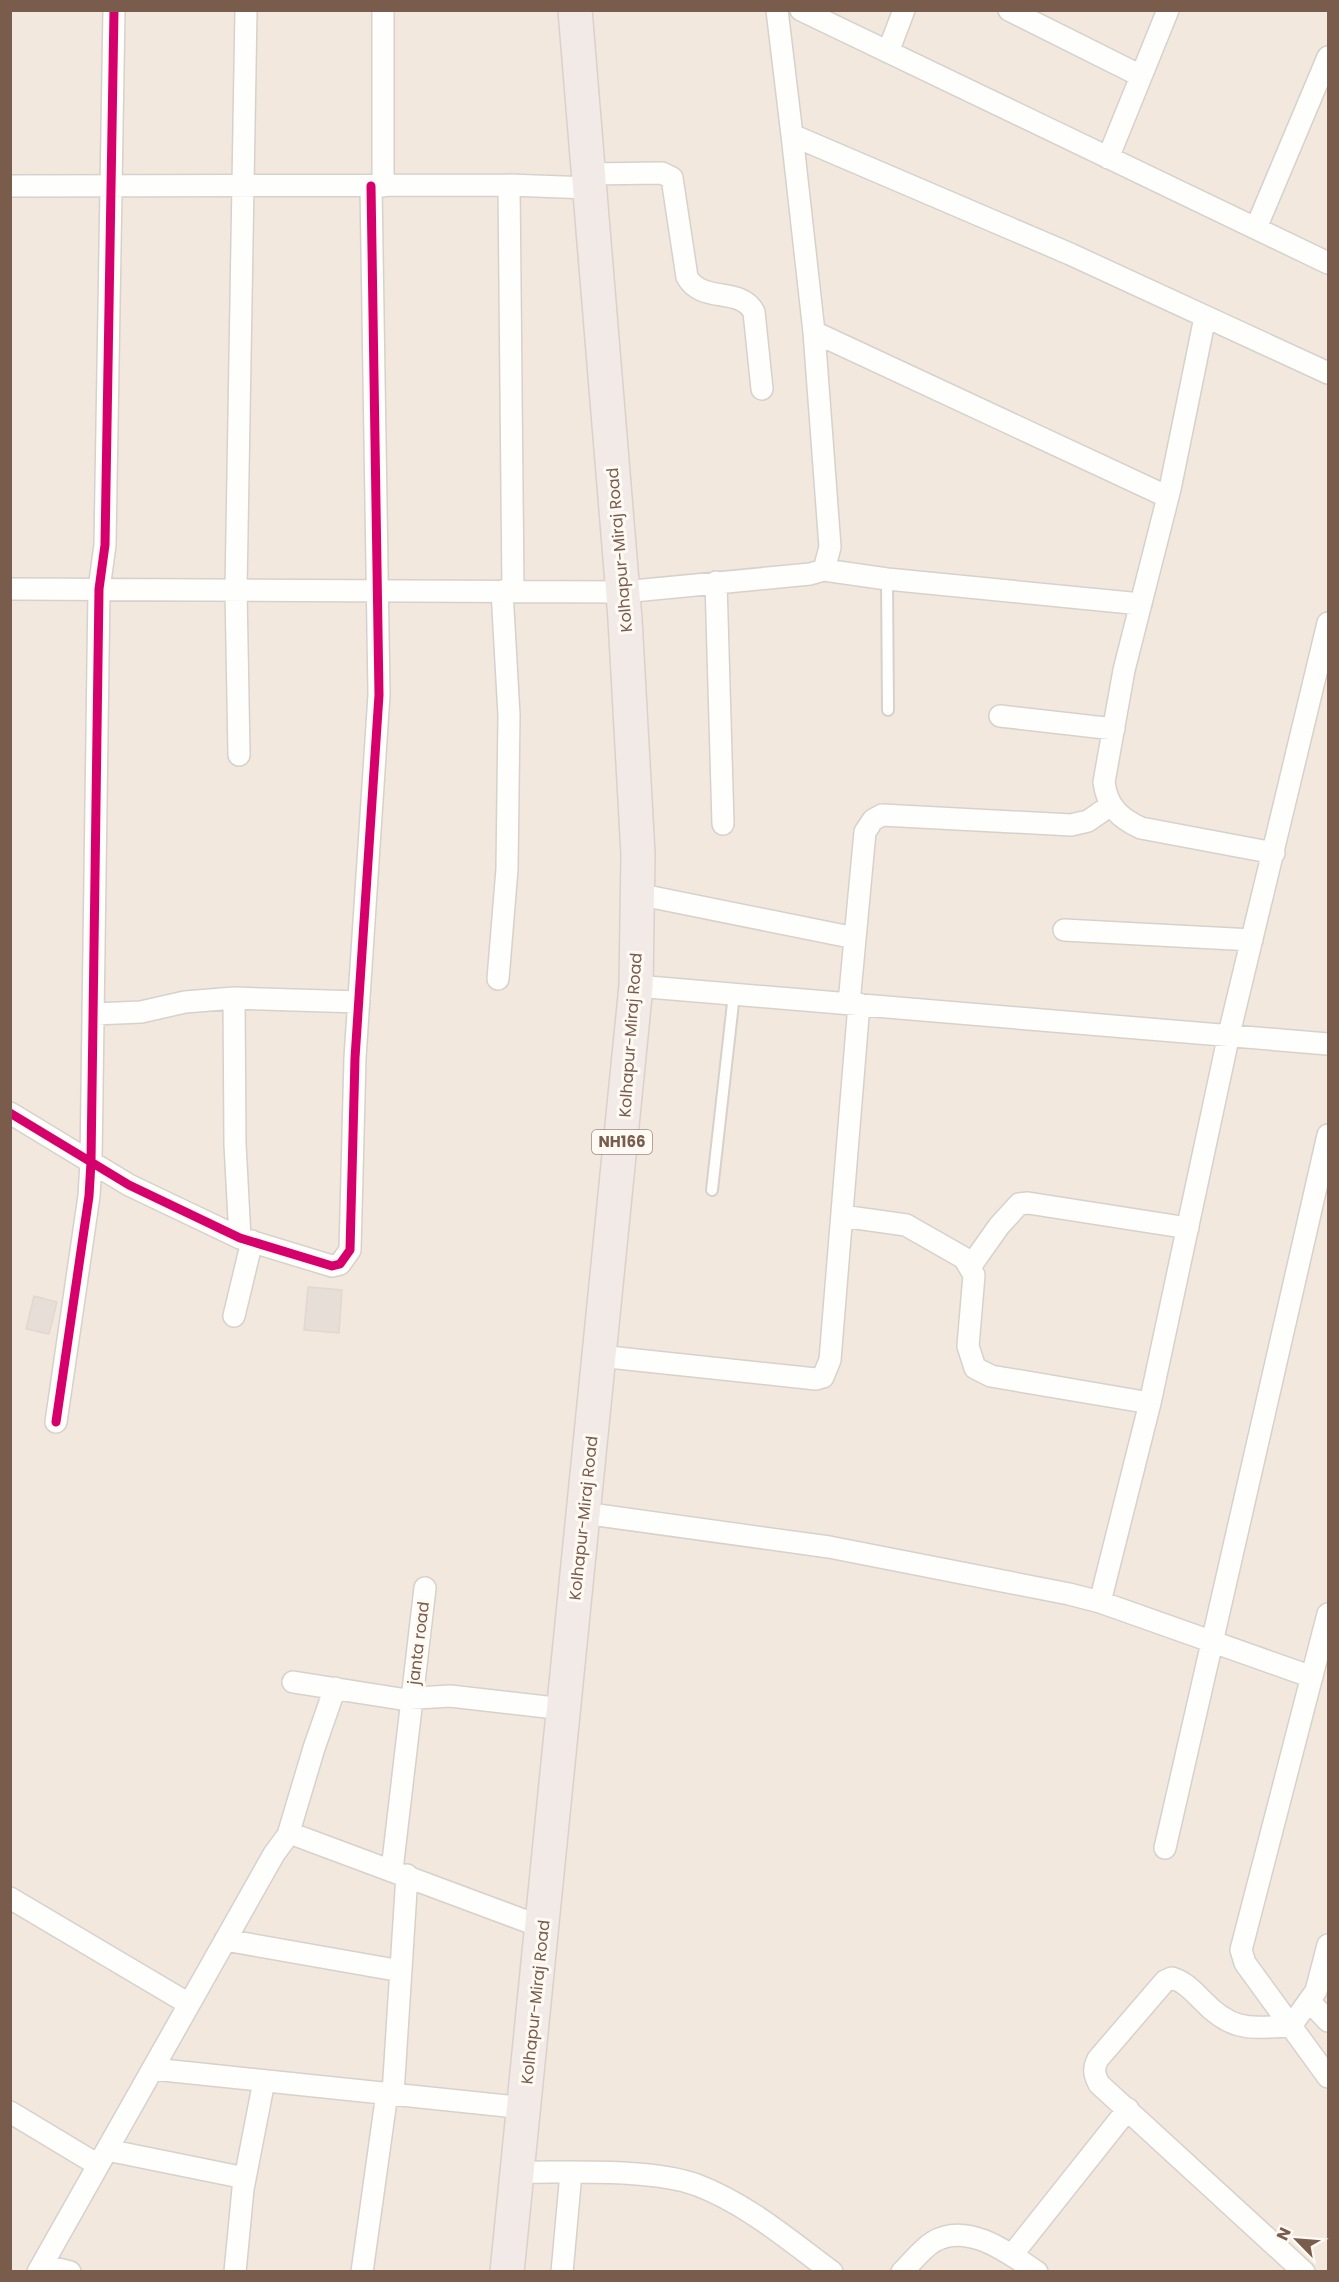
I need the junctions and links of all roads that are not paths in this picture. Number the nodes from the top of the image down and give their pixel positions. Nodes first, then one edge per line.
1 (114, 10) edge
2 (246, 10) edge
3 (383, 10) edge
4 (574, 10) edge
5 (777, 10) edge
6 (801, 10) edge
7 (904, 10) edge
8 (1009, 10) edge
9 (1168, 10) edge
10 (888, 52) junction
11 (1329, 57) edge
12 (1141, 76) junction
13 (792, 135) junction
14 (1108, 158) junction
15 (588, 181) junction
16 (109, 184) junction
17 (509, 185) junction
18 (10, 186) edge
19 (377, 186) junction
20 (243, 187) junction
21 (1256, 228) junction
22 (1329, 263) edge
23 (1205, 316) junction
24 (814, 332) junction
25 (1329, 373) edge
26 (762, 389) dead end
27 (1168, 497) junction
28 (824, 570) junction
29 (886, 579) junction
30 (716, 582) junction
31 (10, 589) edge
32 (99, 589) junction
33 (236, 590) junction
34 (377, 591) junction
35 (507, 591) junction
36 (623, 592) junction
37 (1141, 604) junction
38 (1329, 623) edge
39 (888, 710) dead end
40 (1000, 716) dead end
41 (1114, 729) junction
42 (239, 755) dead end
43 (1111, 805) junction
44 (723, 824) dead end
45 (1274, 853) junction
46 (637, 894) junction
47 (1064, 930) dead end
48 (855, 939) junction
49 (1252, 940) junction
50 (498, 979) dead end
51 (636, 986) junction
52 (734, 994) junction
53 (234, 998) junction
54 (359, 1002) junction
55 (854, 1004) junction
56 (95, 1014) junction
57 (1229, 1034) junction
58 (1329, 1044) edge
59 (10, 1113) edge
60 (1329, 1135) edge
61 (91, 1162) junction
62 (712, 1190) dead end
63 (842, 1216) junction
64 (1188, 1228) junction
65 (246, 1240) junction
66 (970, 1267) junction
67 (234, 1316) dead end
68 (599, 1356) junction
69 (1150, 1403) junction
70 (56, 1422) dead end
71 (583, 1513) junction
72 (425, 1588) dead end
73 (1100, 1602) junction
74 (1329, 1614) edge
75 (1213, 1643) junction
76 (1323, 1658) edge
77 (1312, 1677) junction
78 (293, 1682) dead end
79 (334, 1688) junction
80 (411, 1699) junction
81 (564, 1709) junction
82 (288, 1835) junction
83 (1165, 1848) dead end
84 (400, 1872) junction
85 (10, 1898) edge
86 (542, 1927) junction
87 (225, 1940) junction
88 (1329, 1945) edge
89 (401, 1971) junction
90 (1310, 2002) junction
91 (189, 2004) junction
92 (1329, 2021) edge
93 (1291, 2026) junction
94 (1326, 2066) edge
95 (153, 2069) junction
96 (264, 2081) junction
97 (390, 2094) junction
98 (525, 2108) junction
99 (1128, 2109) junction
100 (10, 2112) edge
101 (103, 2158) junction
102 (518, 2172) junction
103 (571, 2173) junction
104 (245, 2178) junction
105 (1012, 2255) junction
106 (40, 2268) edge
107 (70, 2271) edge
108 (235, 2271) edge
109 (362, 2271) edge
110 (507, 2271) edge
111 (562, 2271) edge
112 (832, 2271) edge
113 (902, 2271) edge
114 (1036, 2271) edge
115 (1304, 2271) edge

1 - 16 street
2 - 20 street
3 - 19 street
4 - 15 highway, Kolhapur-Miraj Road / NH166
5 - 13 street
6 - 10 street
7 - 10 street
8 - 12 street
9 - 12 street
10 - 14 street
11 - 21 street
12 - 14 street
13 - 23 street
13 - 24 street
14 - 21 street
15 - 17 street
15 - 26 street
15 - 36 highway, Kolhapur-Miraj Road / NH166
16 - 18 street
16 - 20 street
16 - 32 street
17 - 19 street
17 - 35 street
19 - 20 street
19 - 34 street
20 - 33 street
21 - 22 street
23 - 25 street
23 - 27 street
24 - 27 street
24 - 28 street
27 - 37 street
28 - 29 street
28 - 30 street
29 - 37 street
29 - 39 lane
30 - 36 street
30 - 44 street
31 - 32 street
32 - 33 street
32 - 56 street
33 - 34 street
33 - 42 street
34 - 35 street
34 - 54 street
35 - 36 street
35 - 50 street
36 - 46 highway, Kolhapur-Miraj Road / NH166
37 - 41 street
38 - 45 street
40 - 41 street
41 - 43 street
43 - 45 street
43 - 48 street
45 - 49 street
46 - 48 street
46 - 51 highway, Kolhapur-Miraj Road / NH166
47 - 49 street
48 - 55 street
49 - 57 street
51 - 52 street
51 - 68 highway, Kolhapur-Miraj Road / NH166
52 - 55 street
52 - 62 lane
53 - 54 street
53 - 56 street
53 - 65 street
54 - 65 street
55 - 57 street
55 - 63 street
56 - 61 street
57 - 58 street
57 - 64 street
59 - 61 street
60 - 75 street
61 - 65 street
61 - 70 street
63 - 66 street
63 - 68 street
64 - 66 street
64 - 69 street
65 - 67 street
66 - 69 street
68 - 71 highway, Kolhapur-Miraj Road / NH166
69 - 73 street
71 - 73 street
71 - 81 highway, Kolhapur-Miraj Road / NH166
72 - 80 street, janta road
73 - 75 street
74 - 76 street
75 - 77 street
75 - 83 street
76 - 77 street
77 - 93 street
78 - 79 street
79 - 80 street
79 - 82 street
80 - 81 street
80 - 84 street, janta road
81 - 86 highway, Kolhapur-Miraj Road / NH166
82 - 84 street
82 - 87 street
84 - 86 street
84 - 89 street, janta road
85 - 91 street
86 - 98 highway, Kolhapur-Miraj Road / NH166
87 - 89 street
87 - 91 street
88 - 90 street
89 - 97 street, janta road
90 - 92 street
90 - 93 street
91 - 95 street
93 - 94 street
93 - 99 street
95 - 96 street
95 - 101 street
96 - 97 street
96 - 104 street
97 - 98 street
97 - 109 street, janta road
98 - 102 highway, Kolhapur-Miraj Road / NH166
99 - 105 street
99 - 115 street
100 - 101 street
101 - 104 street
101 - 106 street
102 - 103 street
102 - 110 highway, Kolhapur-Miraj Road / NH166
103 - 111 street
103 - 112 street
104 - 108 street
105 - 113 street
105 - 114 street
106 - 107 street

